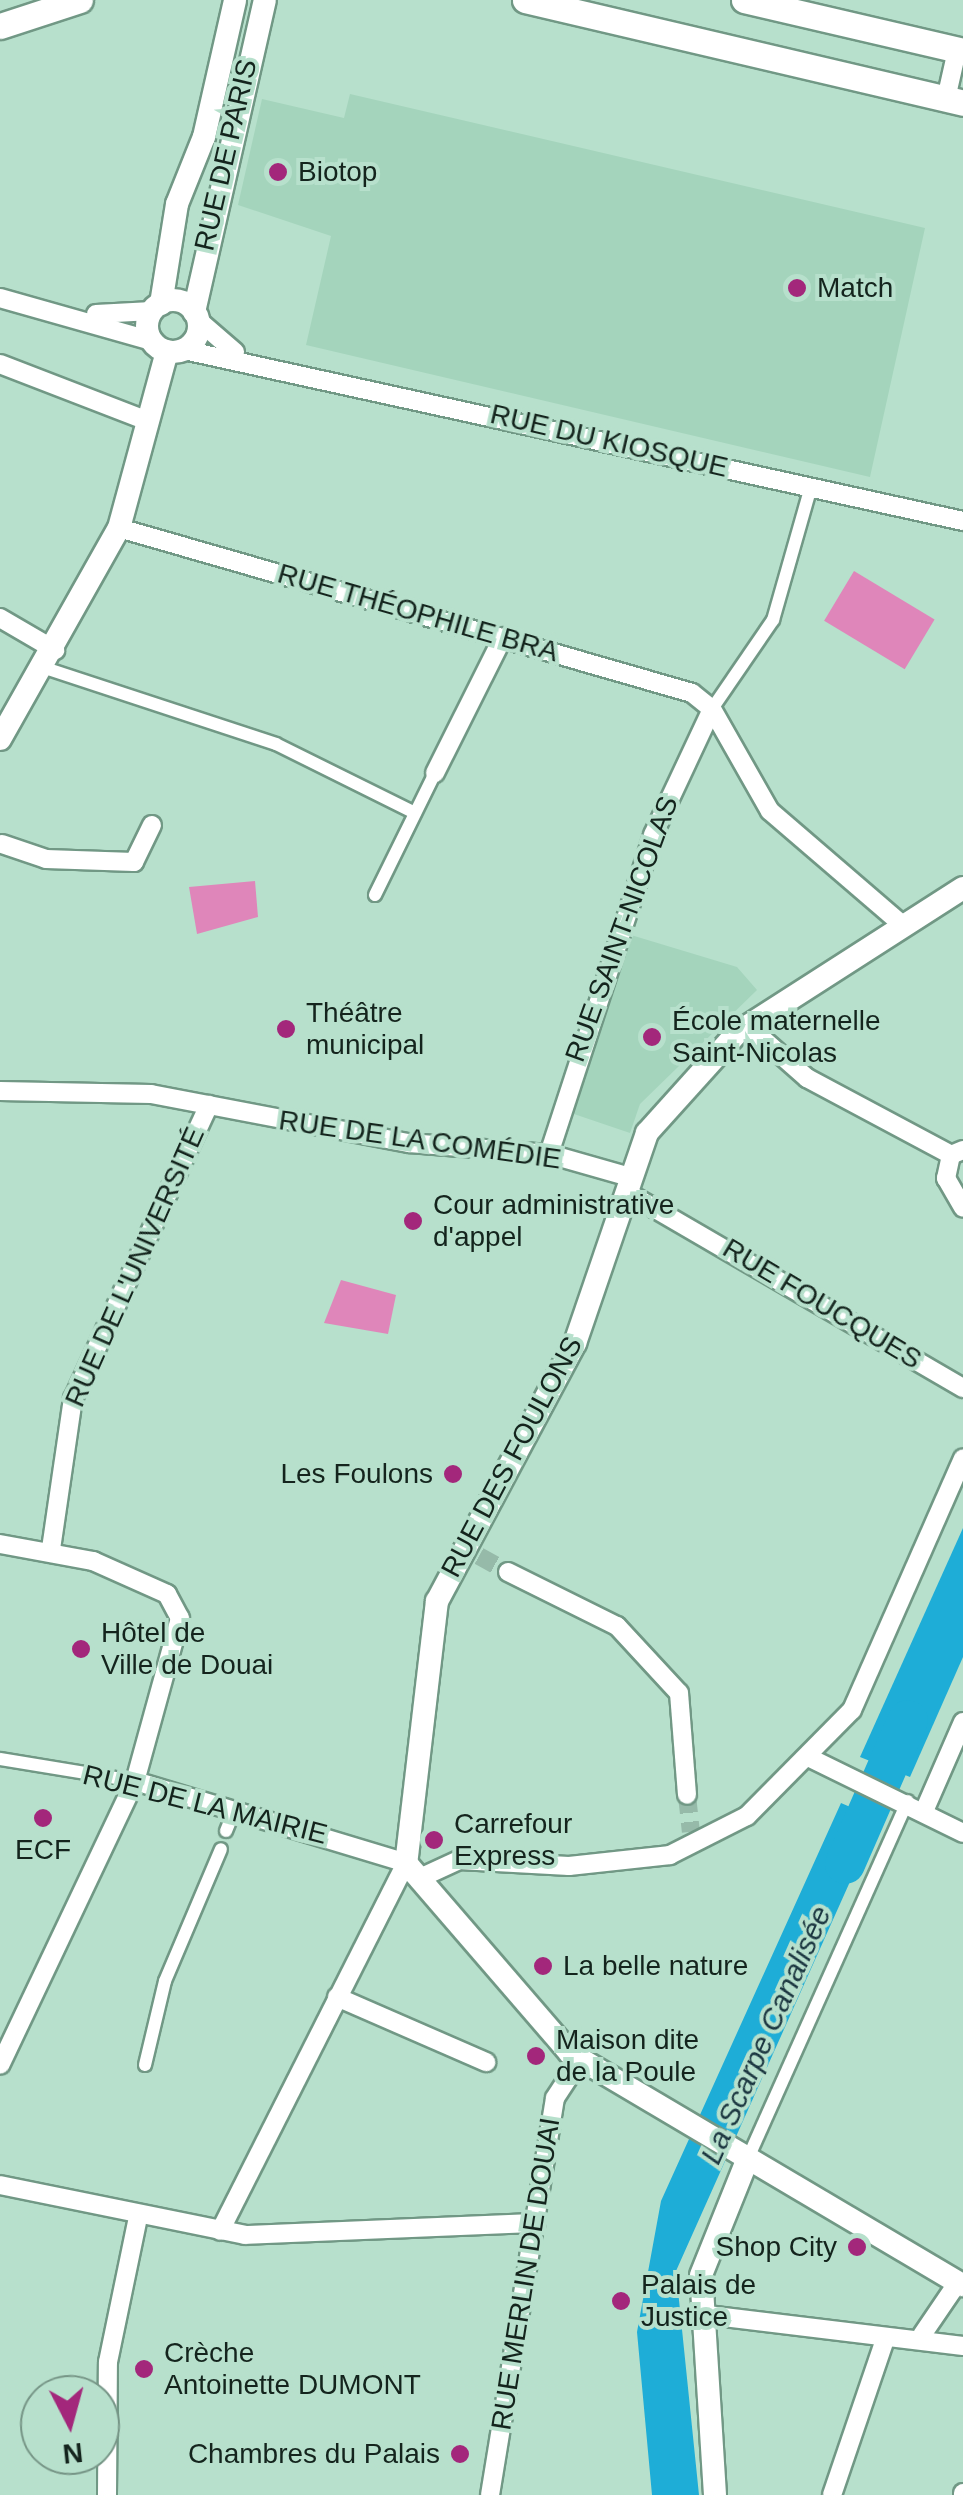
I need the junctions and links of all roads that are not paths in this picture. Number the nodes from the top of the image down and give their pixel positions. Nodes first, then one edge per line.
1 (80, 0) edge
2 (235, 0) edge
3 (265, 0) edge
4 (525, 0) edge
5 (744, 0) edge
6 (0, 26) edge
7 (960, 50) edge
8 (954, 101) edge
9 (0, 298) edge
10 (157, 307) junction
11 (70, 314) junction
12 (196, 316) junction
13 (168, 347) junction
14 (255, 359) junction
15 (0, 364) edge
16 (148, 420) junction
17 (811, 487) junction
18 (963, 520) edge
19 (118, 528) junction
20 (0, 618) edge
21 (503, 637) junction
22 (50, 659) junction
23 (712, 709) junction
24 (0, 739) edge
25 (436, 773) joint
26 (415, 813) junction
27 (152, 825) dead end
28 (2, 844) edge
29 (963, 888) edge
30 (375, 895) dead end
31 (900, 923) junction
32 (748, 1026) junction
33 (0, 1090) edge
34 (209, 1105) junction
35 (957, 1153) edge
36 (549, 1154) junction
37 (629, 1185) junction
38 (963, 1208) edge
39 (963, 1388) edge
40 (963, 1458) edge
41 (0, 1544) edge
42 (50, 1549) junction
43 (508, 1572) tunnel mouth
44 (963, 1722) edge
45 (810, 1758) junction
46 (0, 1759) edge
47 (135, 1781) junction
48 (687, 1795) tunnel mouth
49 (910, 1802) junction
50 (235, 1809) junction
51 (226, 1831) dead end
52 (963, 1833) edge
53 (220, 1849) dead end
54 (413, 1870) junction
55 (336, 1997) junction
56 (580, 2060) junction
57 (486, 2062) dead end
58 (0, 2065) edge
59 (145, 2065) dead end
60 (741, 2153) junction
61 (0, 2186) edge
62 (138, 2216) junction
63 (536, 2222) junction
64 (220, 2232) junction
65 (960, 2284) edge
66 (699, 2314) junction
67 (922, 2335) junction
68 (885, 2339) junction
69 (963, 2346) edge
70 (107, 2495) edge
71 (490, 2495) edge
72 (715, 2495) edge
73 (832, 2495) edge

1 - 6 main road
2 - 10 street, RUE DE PARIS
3 - 12 street, RUE DE PARIS
4 - 8 main road
5 - 7 main road
7 - 8 street
9 - 11 street
10 - 11 street
10 - 12 street
10 - 13 street, RUE DE PARIS
11 - 13 street, RUE DU KIOSQUE
12 - 13 street, RUE DE PARIS
12 - 14 street, RUE DU KIOSQUE
13 - 14 street, RUE DU KIOSQUE
13 - 16 street
14 - 17 street, RUE DU KIOSQUE
15 - 16 street
16 - 19 street
17 - 18 street, RUE DU KIOSQUE
17 - 23 street
19 - 21 street, RUE THÉOPHILE BRA
19 - 22 street
20 - 22 street
21 - 23 street, RUE THÉOPHILE BRA
21 - 25 street
22 - 24 street
22 - 26 street
23 - 31 street
23 - 36 street, RUE SAINT-NICOLAS
25 - 26 street
26 - 30 street
27 - 28 street
29 - 31 street, RUE DES FOULONS
31 - 32 street, RUE DES FOULONS
32 - 35 street
32 - 37 street, RUE DES FOULONS
33 - 34 street, RUE DE LA COMÉDIE
34 - 36 street, RUE DE LA COMÉDIE
34 - 42 street, RUE DE L'UNIVERSITÉ
35 - 38 street
36 - 37 street, RUE DE LA COMÉDIE
37 - 39 street, RUE FOUCQUES
37 - 54 street, RUE DES FOULONS
40 - 45 street
41 - 42 street
42 - 47 street
43 - 48 street
44 - 49 street
45 - 49 street
45 - 54 street
46 - 47 street, RUE DE LA MAIRIE
47 - 50 street, RUE DE LA MAIRIE
47 - 58 street
49 - 52 street
49 - 60 street
50 - 51 street
50 - 54 street, RUE DE LA MAIRIE
53 - 59 street
54 - 55 street
54 - 56 street
55 - 57 street
55 - 64 street
56 - 60 street
56 - 63 street, RUE MERLIN DE DOUAI
60 - 65 street
60 - 66 street
61 - 62 street
62 - 64 street
62 - 70 street
63 - 64 street
63 - 71 street, RUE MERLIN DE DOUAI
65 - 67 street
66 - 68 street
66 - 72 street
67 - 68 street
67 - 69 street
68 - 73 street

